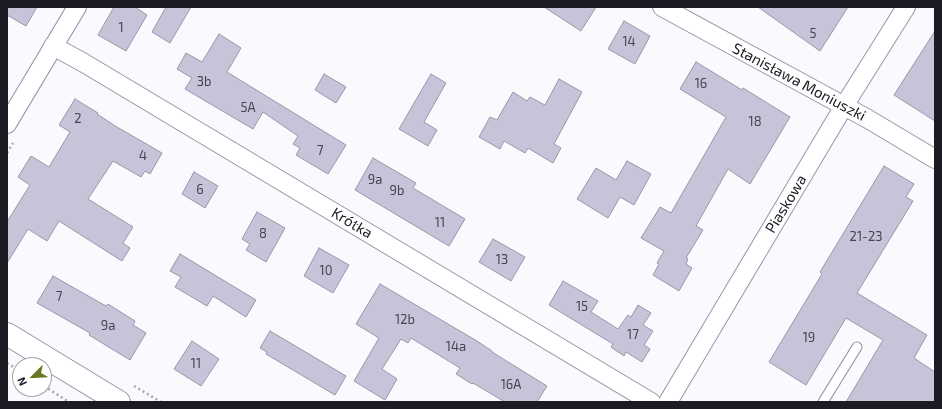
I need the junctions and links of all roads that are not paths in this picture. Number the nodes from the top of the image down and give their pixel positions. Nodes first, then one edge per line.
1 (77, 7) edge
2 (662, 7) edge
3 (906, 7) edge
4 (53, 46) junction
5 (844, 106) junction
6 (7, 124) edge
7 (935, 159) edge
8 (7, 334) edge
9 (857, 347) dead end
10 (119, 402) edge
11 (651, 402) edge
12 (668, 402) edge
13 (823, 402) edge

1 - 4 street
2 - 5 street, Stanisława Moniuszki
3 - 5 street, Piaskowa
4 - 6 street
4 - 11 street, Krótka
5 - 7 street, Stanisława Moniuszki
5 - 12 street, Piaskowa
8 - 10 street
9 - 13 lane

